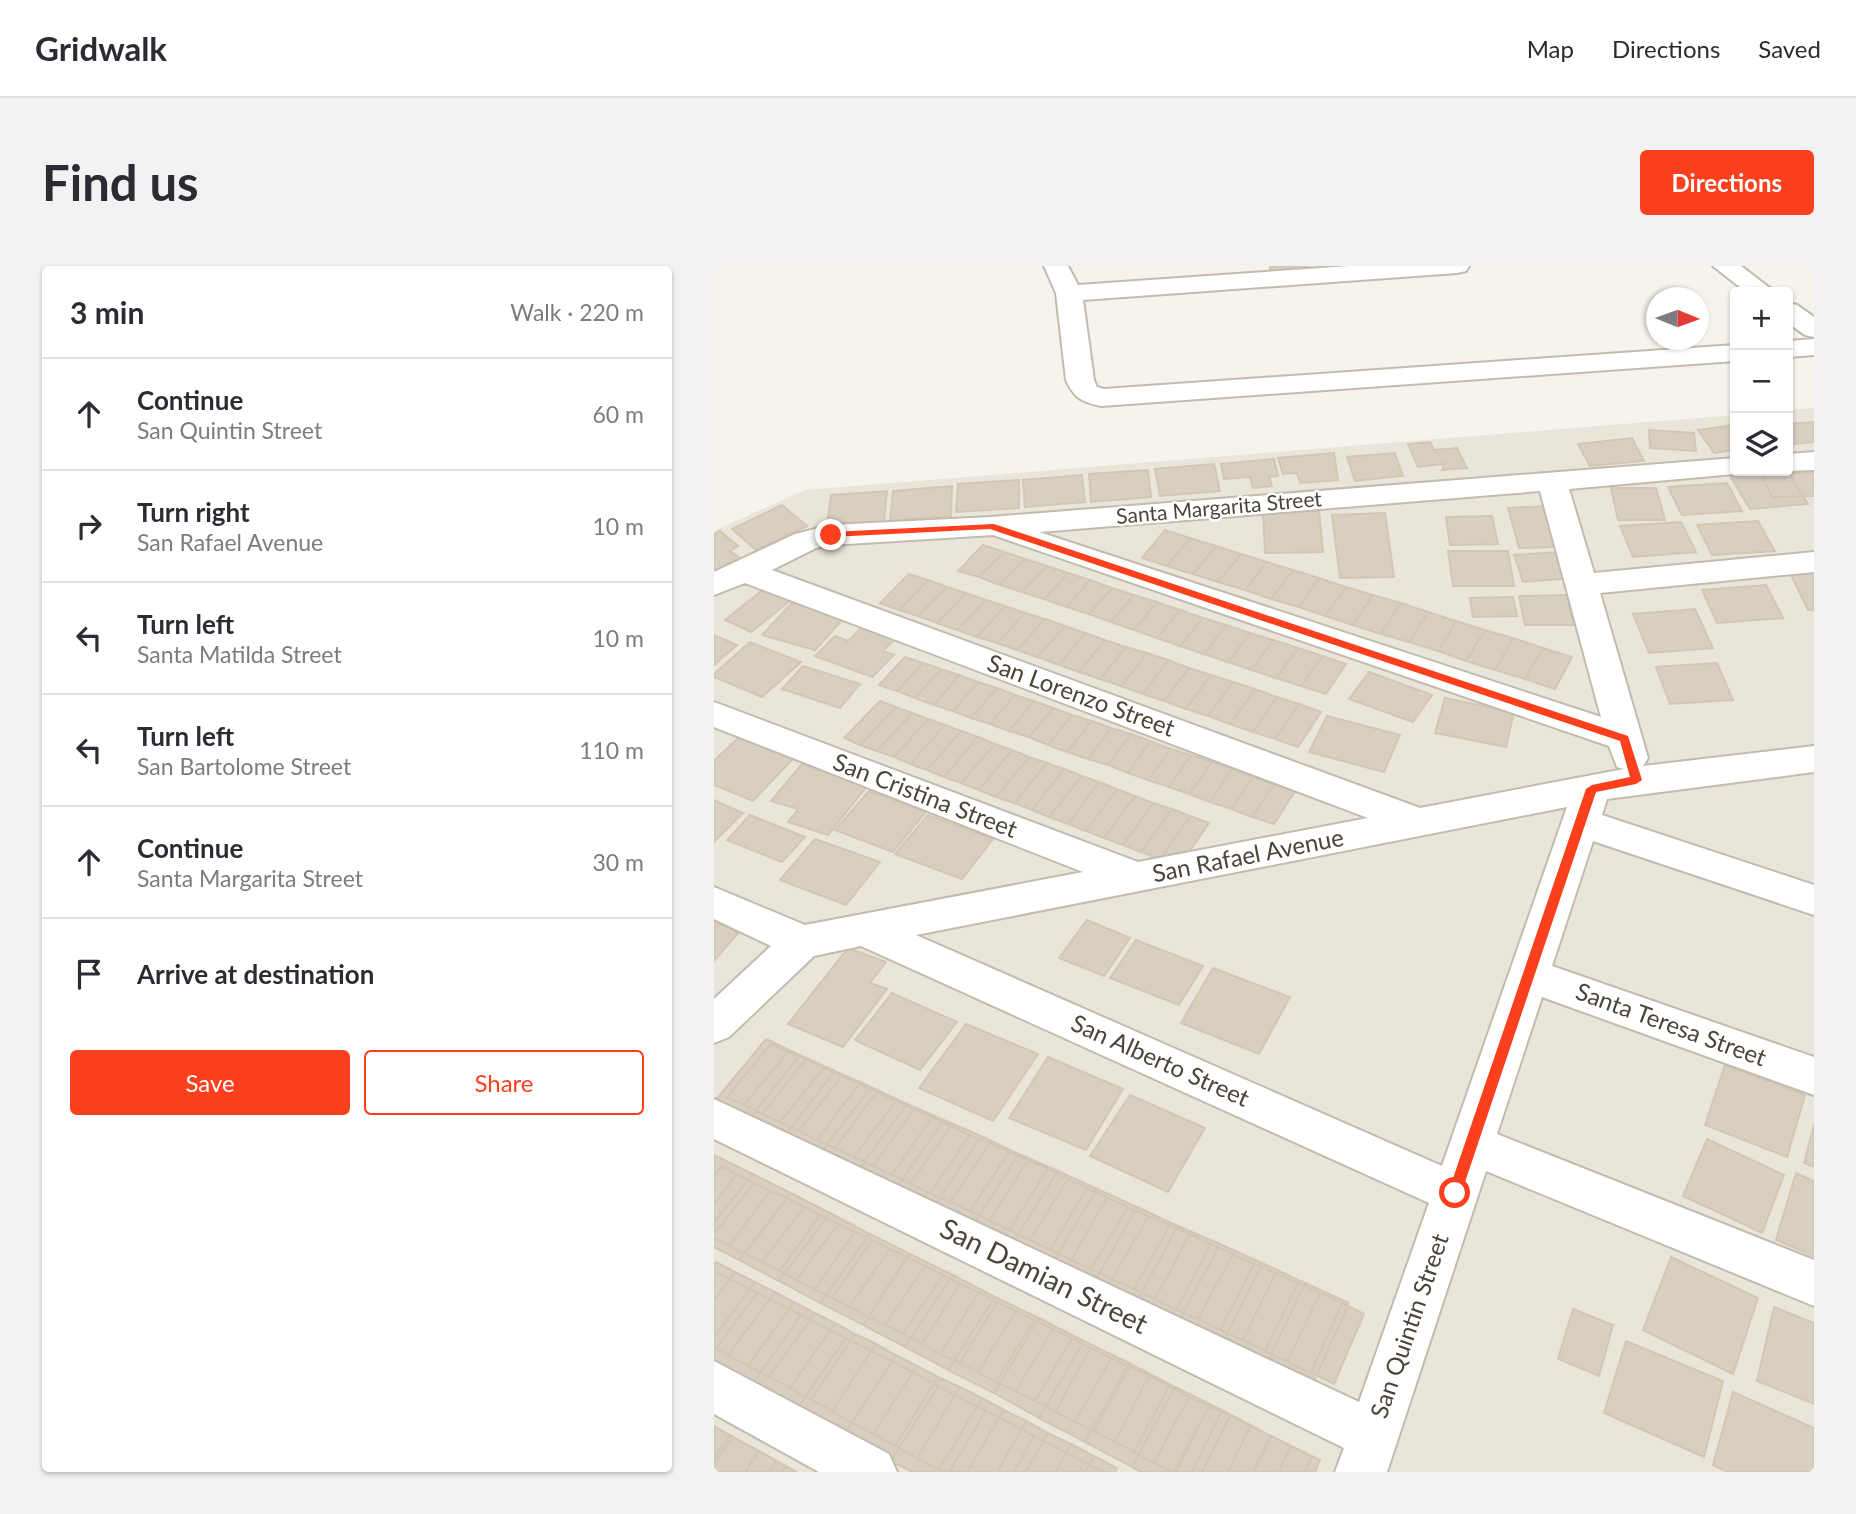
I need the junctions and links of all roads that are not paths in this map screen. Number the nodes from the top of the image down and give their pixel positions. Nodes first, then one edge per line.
1 (1056, 266) edge
2 (1457, 266) edge
3 (1725, 266) edge
4 (1755, 287) edge
5 (1069, 293) junction
6 (1793, 314) edge
7 (1814, 329) edge
8 (1814, 347) edge
9 (1793, 349) edge
10 (1730, 353) edge
11 (1814, 461) edge
12 (1793, 463) edge
13 (1730, 467) edge
14 (1552, 481) junction
15 (991, 526) junction
16 (1814, 562) edge
17 (729, 578) edge
18 (1581, 585) junction
19 (714, 714) edge
20 (1625, 738) junction
21 (1814, 759) edge
22 (1636, 780) junction
23 (1586, 805) junction
24 (1418, 822) junction
25 (1136, 877) junction
26 (1814, 900) edge
27 (714, 902) edge
28 (864, 930) junction
29 (802, 942) junction
30 (1529, 975) junction
31 (714, 1025) edge
32 (1814, 1076) edge
33 (714, 1118) edge
34 (1471, 1144) junction
35 (1455, 1193) junction
36 (1814, 1283) edge
37 (714, 1386) edge
38 (1367, 1454) edge
39 (871, 1472) edge

1 - 5 street
2 - 5 street
3 - 4 street
5 - 10 street
6 - 7 street
8 - 9 street
11 - 12 street
13 - 14 street, Santa Margarita Street
14 - 15 street, Santa Margarita Street
14 - 18 street
15 - 17 street, Santa Margarita Street
15 - 20 street
16 - 18 street
17 - 24 street, San Lorenzo Street
18 - 20 street
19 - 25 street, San Cristina Street
20 - 22 street
21 - 22 street, San Rafael Avenue
22 - 23 street, San Rafael Avenue
23 - 24 street, San Rafael Avenue
23 - 26 street
23 - 30 street, San Quintin Street
24 - 25 street, San Rafael Avenue
25 - 28 street, San Rafael Avenue
27 - 29 street
28 - 29 street, San Rafael Avenue
28 - 35 street, San Alberto Street
29 - 31 street
30 - 32 street, Santa Teresa Street
30 - 34 street, San Quintin Street
33 - 38 street, San Damian Street
34 - 35 street, San Quintin Street
34 - 36 street
35 - 38 street, San Quintin Street
37 - 39 street

